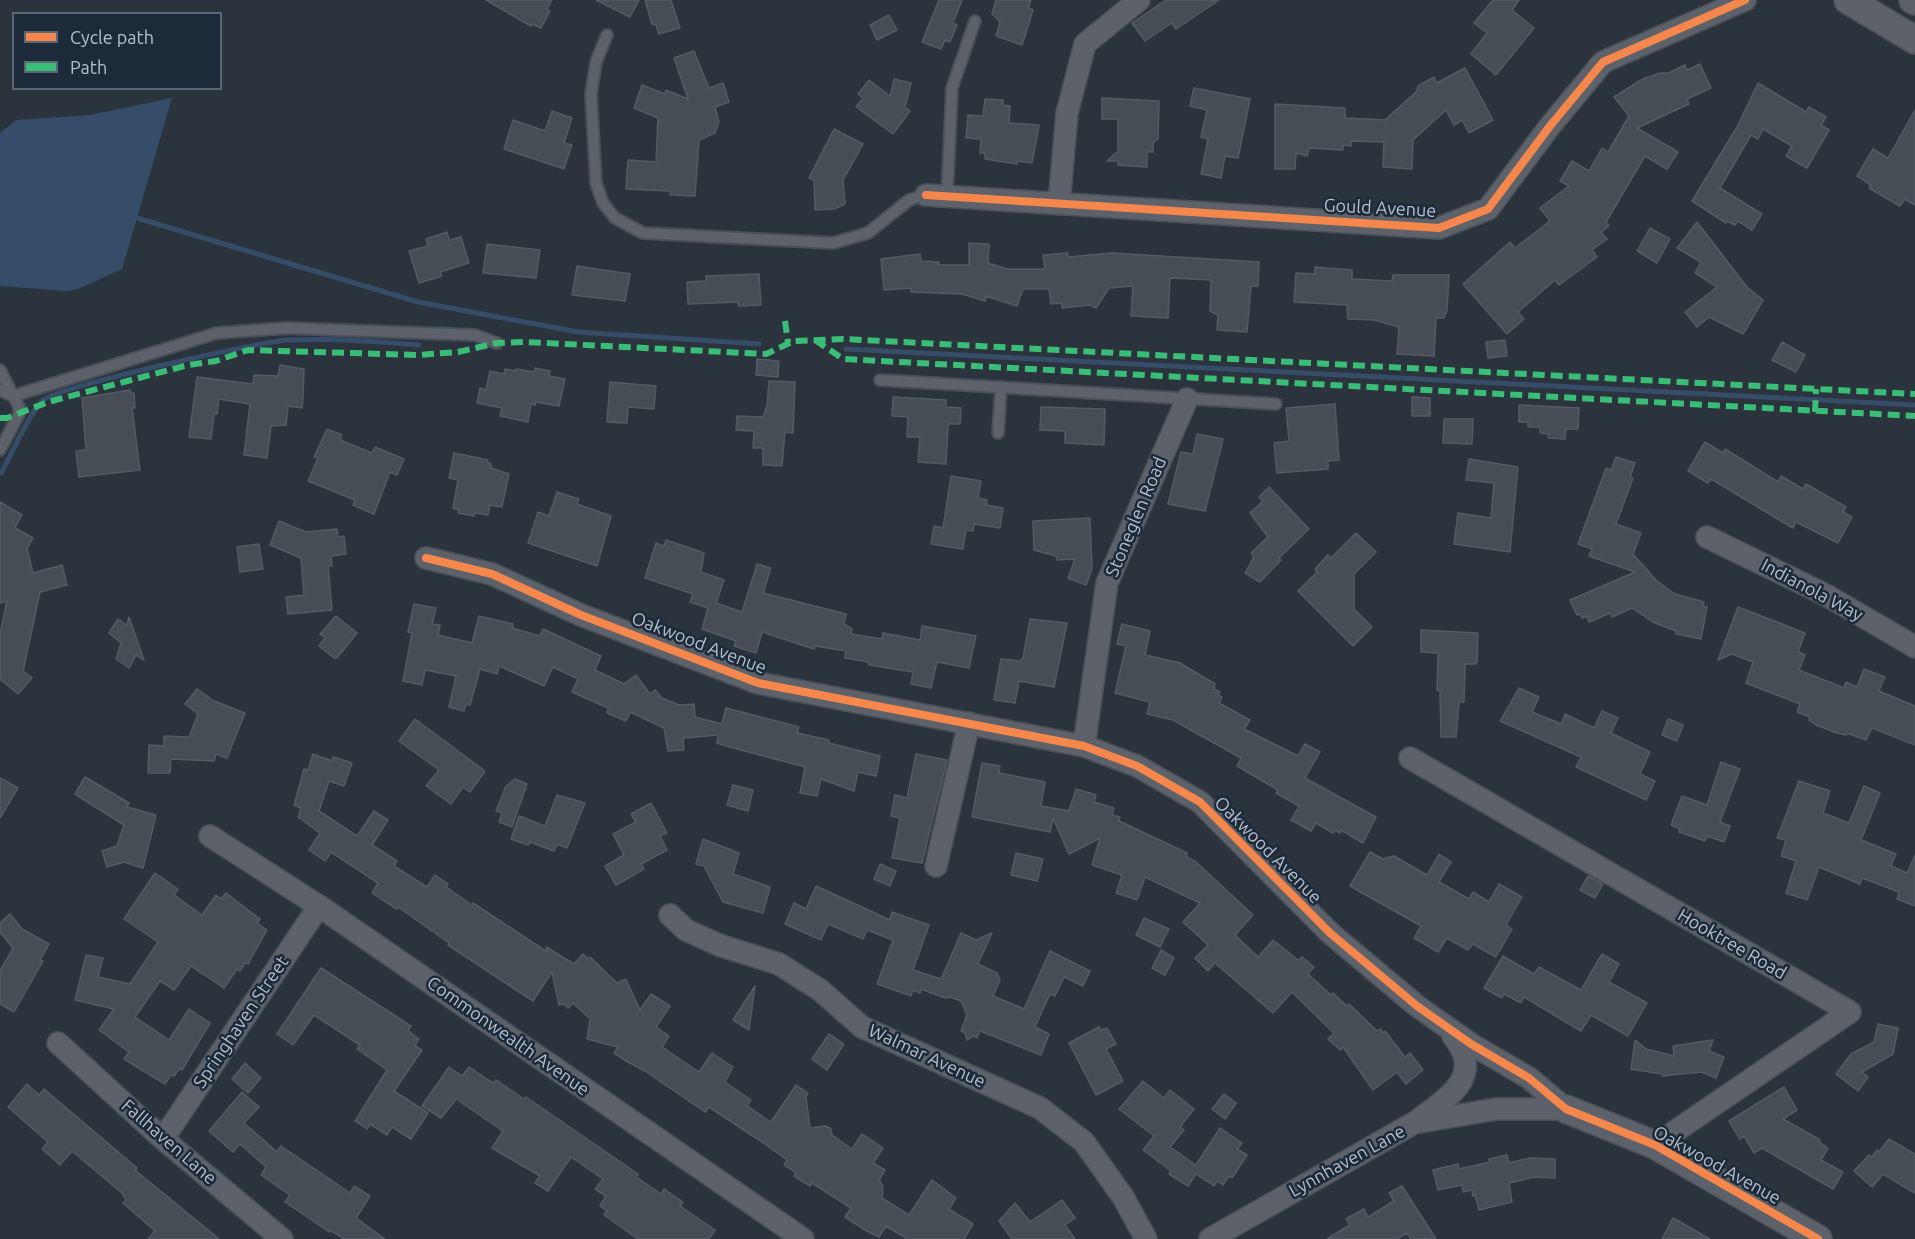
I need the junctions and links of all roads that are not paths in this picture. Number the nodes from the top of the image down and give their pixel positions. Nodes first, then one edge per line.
1 (1139, 0) edge
2 (1745, 0) edge
3 (1848, 0) edge
4 (975, 21) dead end
5 (607, 35) dead end
6 (1915, 40) edge
7 (937, 196) junction
8 (1059, 204) junction
9 (497, 343) dead end
10 (0, 370) edge
11 (880, 380) dead end
12 (1000, 388) junction
13 (0, 390) edge
14 (13, 396) junction
15 (1187, 399) junction
16 (1276, 404) dead end
17 (998, 433) dead end
18 (0, 450) edge
19 (1707, 537) dead end
20 (426, 558) dead end
21 (1915, 647) edge
22 (969, 723) junction
23 (1084, 746) junction
24 (1410, 758) dead end
25 (210, 836) dead end
26 (936, 866) dead end
27 (319, 906) junction
28 (670, 915) dead end
29 (1446, 1026) junction
30 (58, 1043) dead end
31 (1566, 1109) junction
32 (1414, 1123) junction
33 (163, 1139) junction
34 (1654, 1145) junction
35 (282, 1239) edge
36 (803, 1239) edge
37 (1146, 1239) edge
38 (1210, 1239) edge
39 (1818, 1239) edge

1 - 8 street
2 - 8 street, Gould Avenue
3 - 6 street
4 - 7 lane
5 - 7 lane
7 - 8 street, Gould Avenue
9 - 14 lane
10 - 14 lane
11 - 12 lane
12 - 15 lane
12 - 17 lane
13 - 14 lane
14 - 18 lane
15 - 16 lane
15 - 23 street, Stoneglen Road
19 - 21 street, Indianola Way
20 - 22 street, Oakwood Avenue
22 - 23 street, Oakwood Avenue
22 - 26 street
23 - 29 street, Oakwood Avenue
24 - 34 street, Hooktree Road
25 - 27 street, Commonwealth Avenue
27 - 33 street, Springhaven Street
27 - 36 street, Commonwealth Avenue
28 - 37 street, Walmar Avenue
29 - 31 street, Oakwood Avenue
29 - 32 street
30 - 33 street, Fallhaven Lane
31 - 32 street, Lynnhaven Lane
31 - 34 street, Oakwood Avenue
32 - 38 street, Lynnhaven Lane
33 - 35 street, Fallhaven Lane
34 - 39 street, Oakwood Avenue

